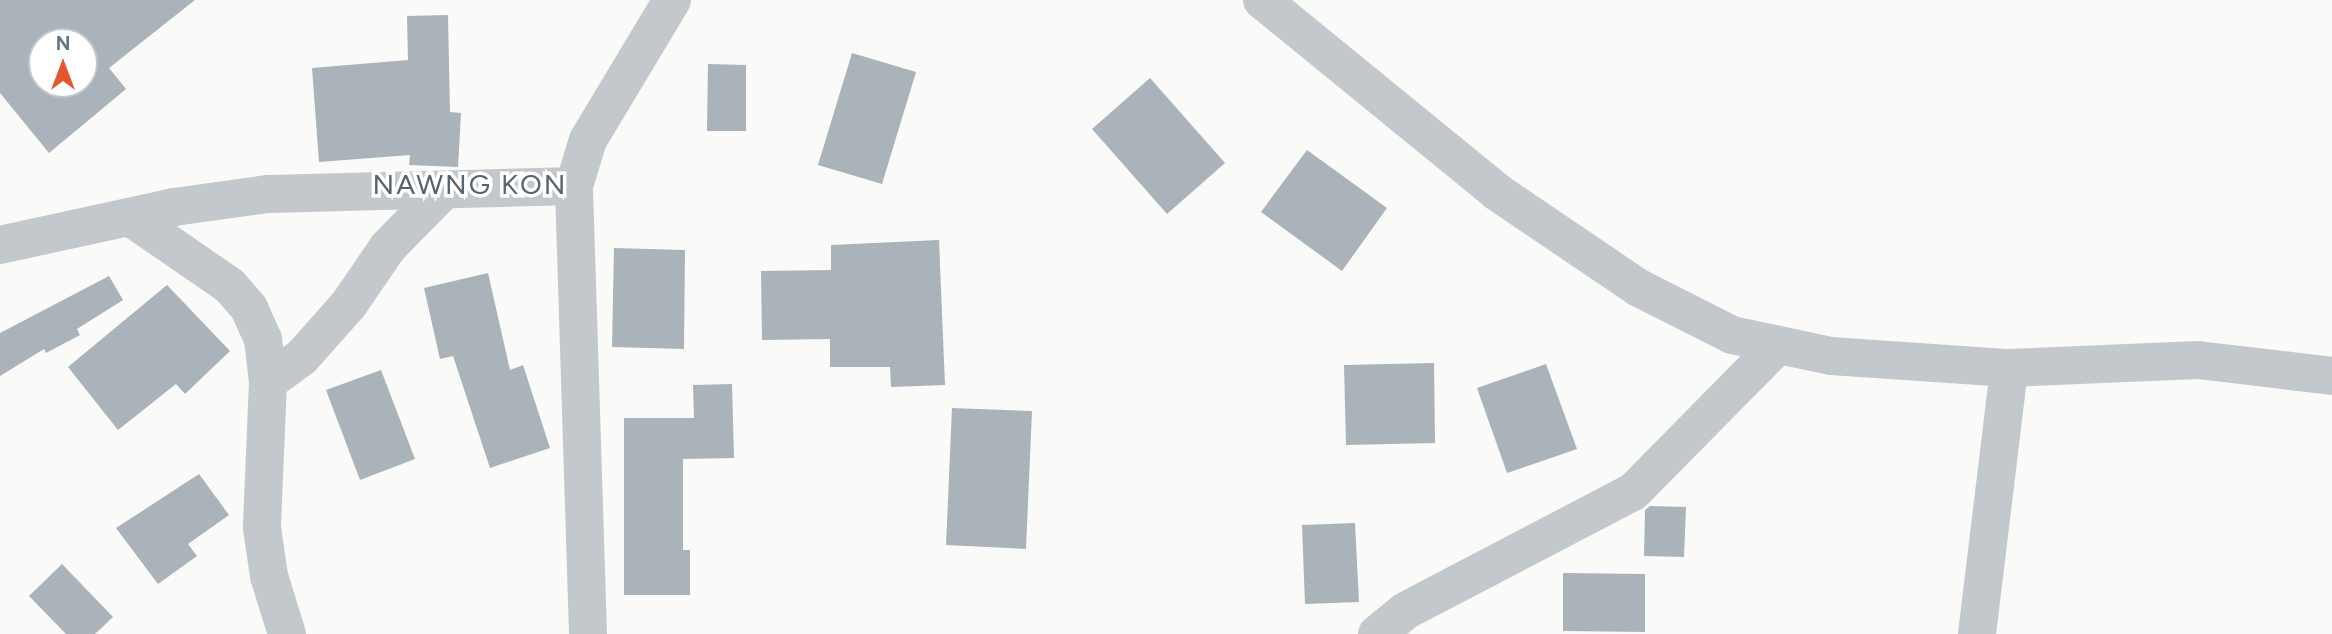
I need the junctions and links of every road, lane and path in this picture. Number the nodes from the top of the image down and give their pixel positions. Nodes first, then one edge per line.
1 (672, 0) edge
2 (1262, 0) edge
3 (574, 186) junction
4 (444, 190) junction
5 (130, 218) junction
6 (0, 245) edge
7 (1778, 345) junction
8 (2009, 368) junction
9 (2332, 376) edge
10 (268, 382) junction
11 (288, 634) edge
12 (588, 634) edge
13 (1377, 634) edge
14 (1977, 634) edge

1 - 3 street
2 - 7 street
3 - 4 street
3 - 12 street
4 - 5 street
4 - 10 street
5 - 6 street
5 - 10 street
7 - 8 street
7 - 13 street
8 - 9 street
8 - 14 street
10 - 11 street

